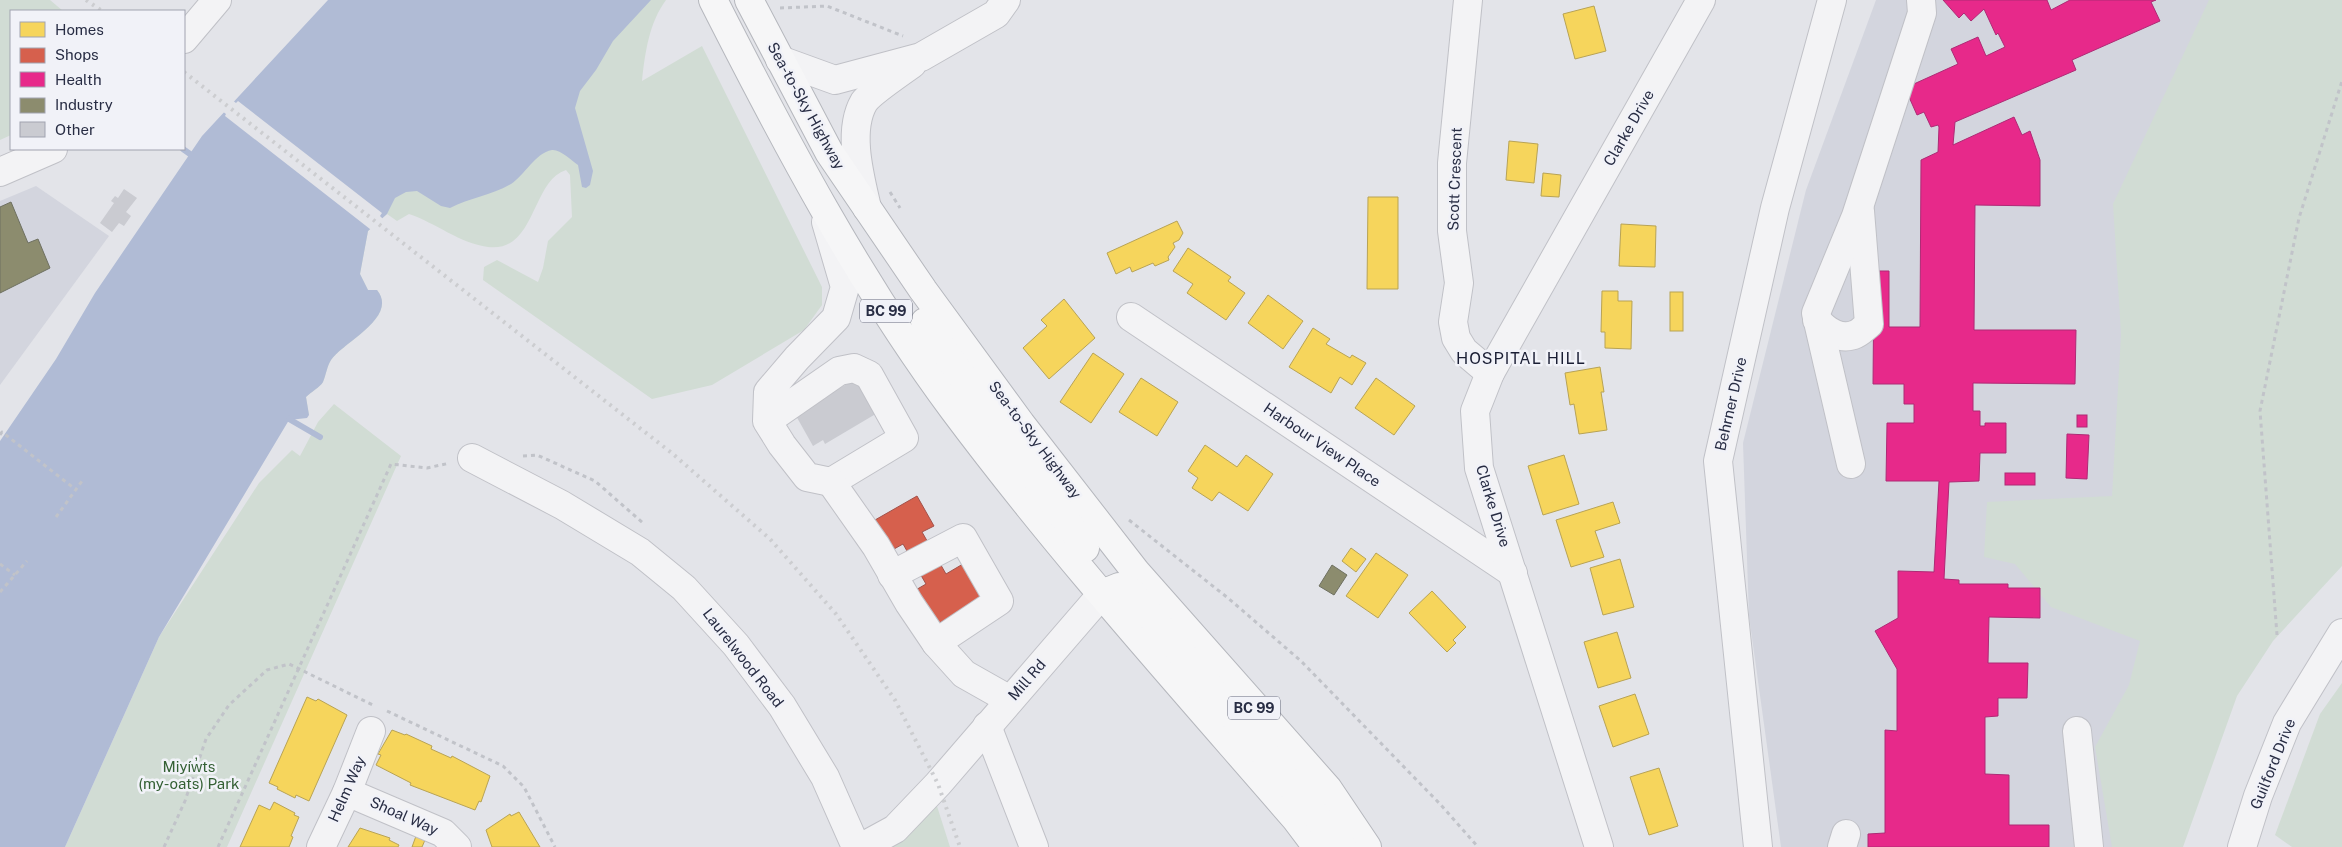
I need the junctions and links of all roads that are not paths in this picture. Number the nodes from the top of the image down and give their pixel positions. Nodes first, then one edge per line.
1 (217, 0) edge
2 (712, 0) edge
3 (749, 0) edge
4 (1006, 0) edge
5 (1468, 0) edge
6 (1701, 0) edge
7 (1832, 0) edge
8 (1921, 0) edge
9 (185, 38) edge
10 (913, 46) junction
11 (780, 60) junction
12 (52, 150) edge
13 (0, 172) edge
14 (1859, 204) junction
15 (822, 208) junction
16 (869, 213) junction
17 (1131, 317) dead end
18 (1817, 320) junction
19 (1490, 373) junction
20 (767, 421) junction
21 (472, 458) road end
22 (1851, 464) dead end
23 (831, 482) junction
24 (1513, 573) junction
25 (892, 575) junction
26 (1102, 594) junction
27 (2342, 632) edge
28 (936, 643) junction
29 (1010, 700) junction
30 (987, 726) junction
31 (371, 731) dead end
32 (2077, 731) dead end
33 (347, 792) junction
34 (321, 847) edge
35 (458, 847) edge
36 (856, 847) edge
37 (862, 847) edge
38 (1034, 847) edge
39 (1317, 847) edge
40 (1342, 847) edge
41 (1367, 847) edge
42 (1599, 847) edge
43 (1758, 847) edge
44 (2089, 847) edge
45 (2242, 847) edge

1 - 9 street
2 - 15 highway, BC 99
3 - 11 highway, Sea-to-Sky Highway / BC 99
4 - 10 street
5 - 19 street, Scott Crescent
6 - 19 street, Clarke Drive
7 - 43 street, Behrner Drive
8 - 14 street
10 - 11 street
10 - 16 street
11 - 16 highway, Sea-to-Sky Highway / BC 99
12 - 13 street
14 - 18 street
14 - 18 street
15 - 20 street
15 - 26 highway, BC 99
16 - 26 highway
16 - 41 highway, Sea-to-Sky Highway / BC 99
17 - 24 street, Harbour View Place
18 - 22 street
19 - 24 street, Clarke Drive
20 - 23 street
20 - 23 street
21 - 36 street, Laurelwood Road
23 - 25 street
24 - 42 street, Clarke Drive
25 - 28 street
25 - 28 street
26 - 29 street, Mill Rd
26 - 39 highway, BC 99
26 - 40 highway
27 - 45 street, Guilford Drive
28 - 29 street
29 - 30 street, Mill Rd
30 - 37 street, Mill Rd
30 - 38 street
31 - 33 street, Helm Way
32 - 44 street
33 - 34 street, Helm Way
33 - 35 street, Shoal Way

